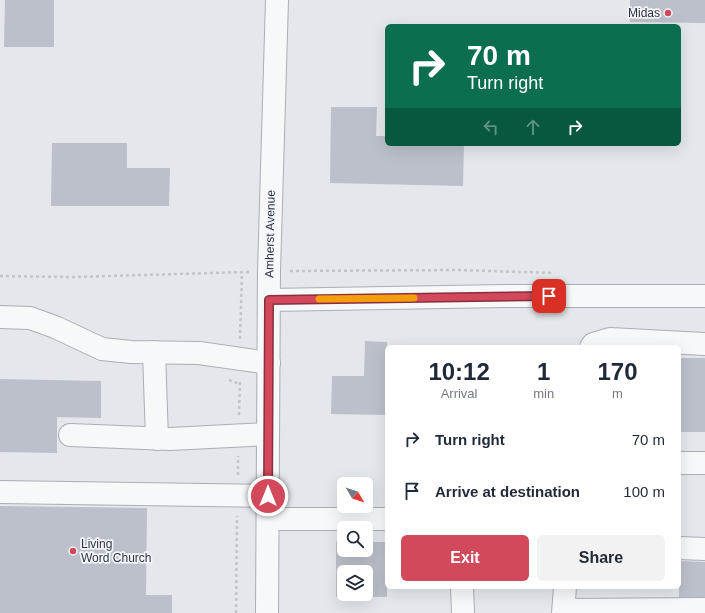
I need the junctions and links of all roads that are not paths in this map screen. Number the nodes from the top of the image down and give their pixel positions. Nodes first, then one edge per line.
1 (276, 0) edge
2 (705, 296) edge
3 (269, 300) junction
4 (0, 317) edge
5 (705, 344) edge
6 (592, 345) edge
7 (154, 352) junction
8 (269, 363) junction
9 (268, 434) junction
10 (70, 435) dead end
11 (157, 439) junction
12 (681, 463) edge
13 (705, 463) edge
14 (0, 492) edge
15 (268, 496) junction
16 (268, 519) junction
17 (385, 519) edge
18 (681, 548) edge
19 (705, 549) edge
20 (462, 589) edge
21 (564, 589) edge
22 (705, 609) edge
23 (564, 612) edge
24 (267, 613) edge
25 (463, 613) edge

1 - 3 street, Amherst Avenue
2 - 3 street
3 - 8 street, Amherst Avenue
4 - 7 street
5 - 6 street
7 - 8 street
7 - 11 street
8 - 9 street, Amherst Avenue
9 - 11 street
9 - 15 street, Amherst Avenue
10 - 11 street
12 - 13 street
14 - 15 street
15 - 16 street, Amherst Avenue
16 - 17 street
16 - 24 street, Amherst Avenue
18 - 19 street
20 - 25 street
21 - 23 street
22 - 23 street

